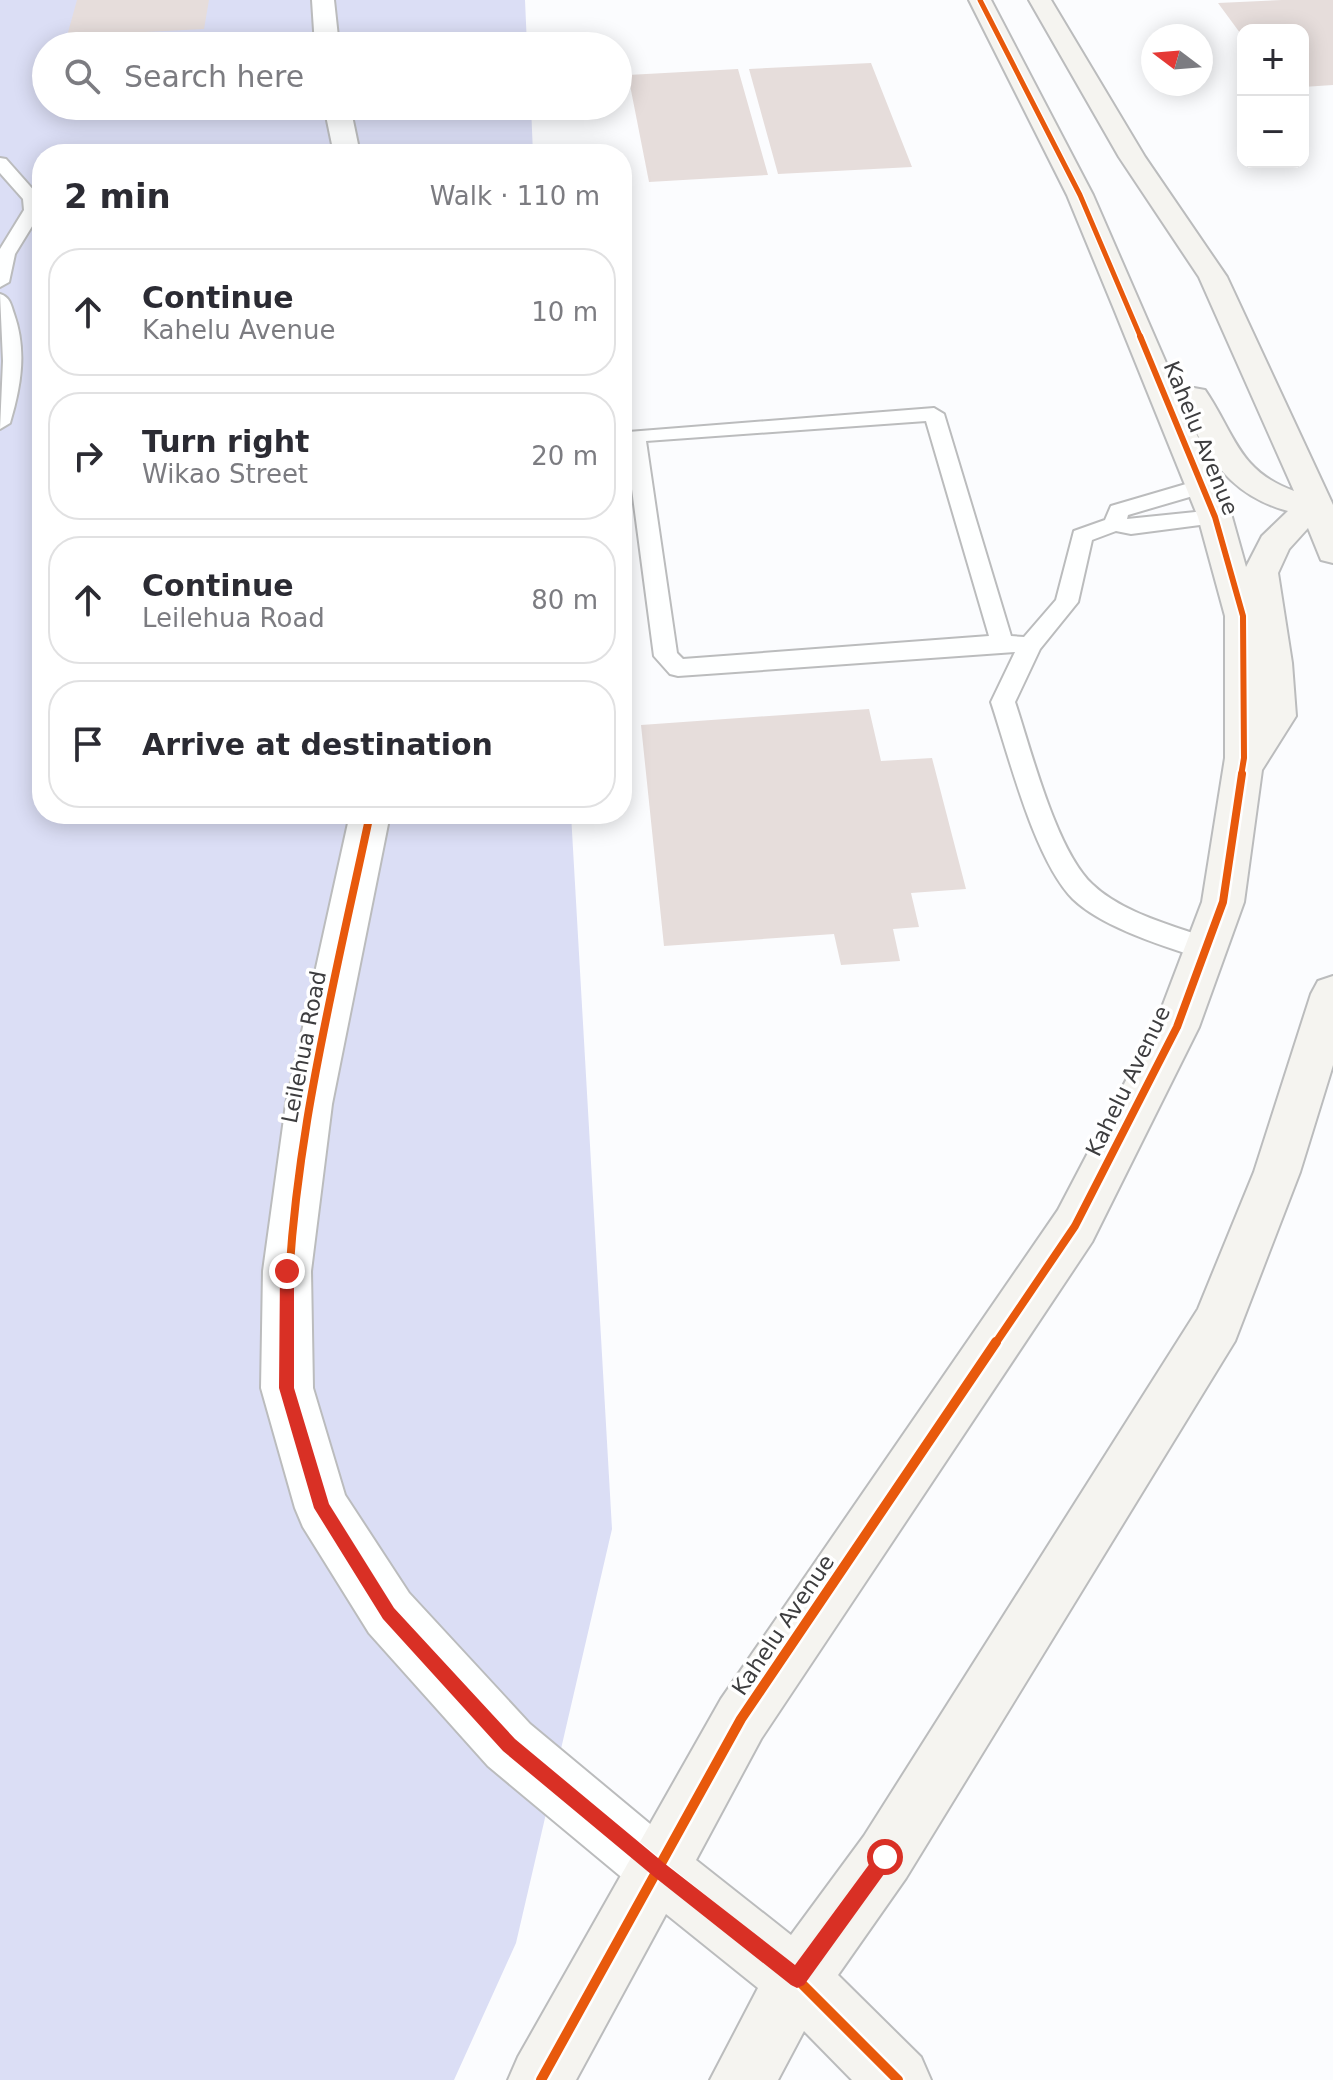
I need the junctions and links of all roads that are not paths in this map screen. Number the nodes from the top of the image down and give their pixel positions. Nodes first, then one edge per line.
1 (323, 0) edge
2 (980, 0) edge
3 (1040, 0) edge
4 (326, 32) edge
5 (340, 120) edge
6 (345, 144) edge
7 (0, 163) edge
8 (32, 204) edge
9 (32, 212) edge
10 (0, 282) edge
11 (0, 300) edge
12 (1129, 309) junction
13 (0, 423) edge
14 (1209, 501) junction
15 (1325, 508) edge
16 (1115, 524) junction
17 (1333, 552) edge
18 (1002, 643) junction
19 (1030, 645) junction
20 (1243, 767) junction
21 (368, 824) edge
22 (1206, 949) junction
23 (1333, 994) edge
24 (658, 1869) junction
25 (797, 1979) junction
26 (541, 2080) edge
27 (743, 2080) edge
28 (898, 2080) edge

1 - 4 street
2 - 12 street, Kahelu Avenue
3 - 15 street
5 - 6 street
7 - 8 lane
9 - 10 lane
11 - 13 lane
12 - 14 street, Kahelu Avenue
12 - 15 street
14 - 16 lane
14 - 16 lane
14 - 20 street, Kahelu Avenue
15 - 17 street
15 - 20 street
16 - 19 lane
18 - 18 lane
18 - 19 lane
19 - 22 lane
20 - 22 street, Kahelu Avenue
21 - 24 street, Leilehua Road
22 - 24 street, Kahelu Avenue
23 - 25 street
24 - 25 street
24 - 26 street, Kahelu Avenue
25 - 27 street
25 - 28 street

